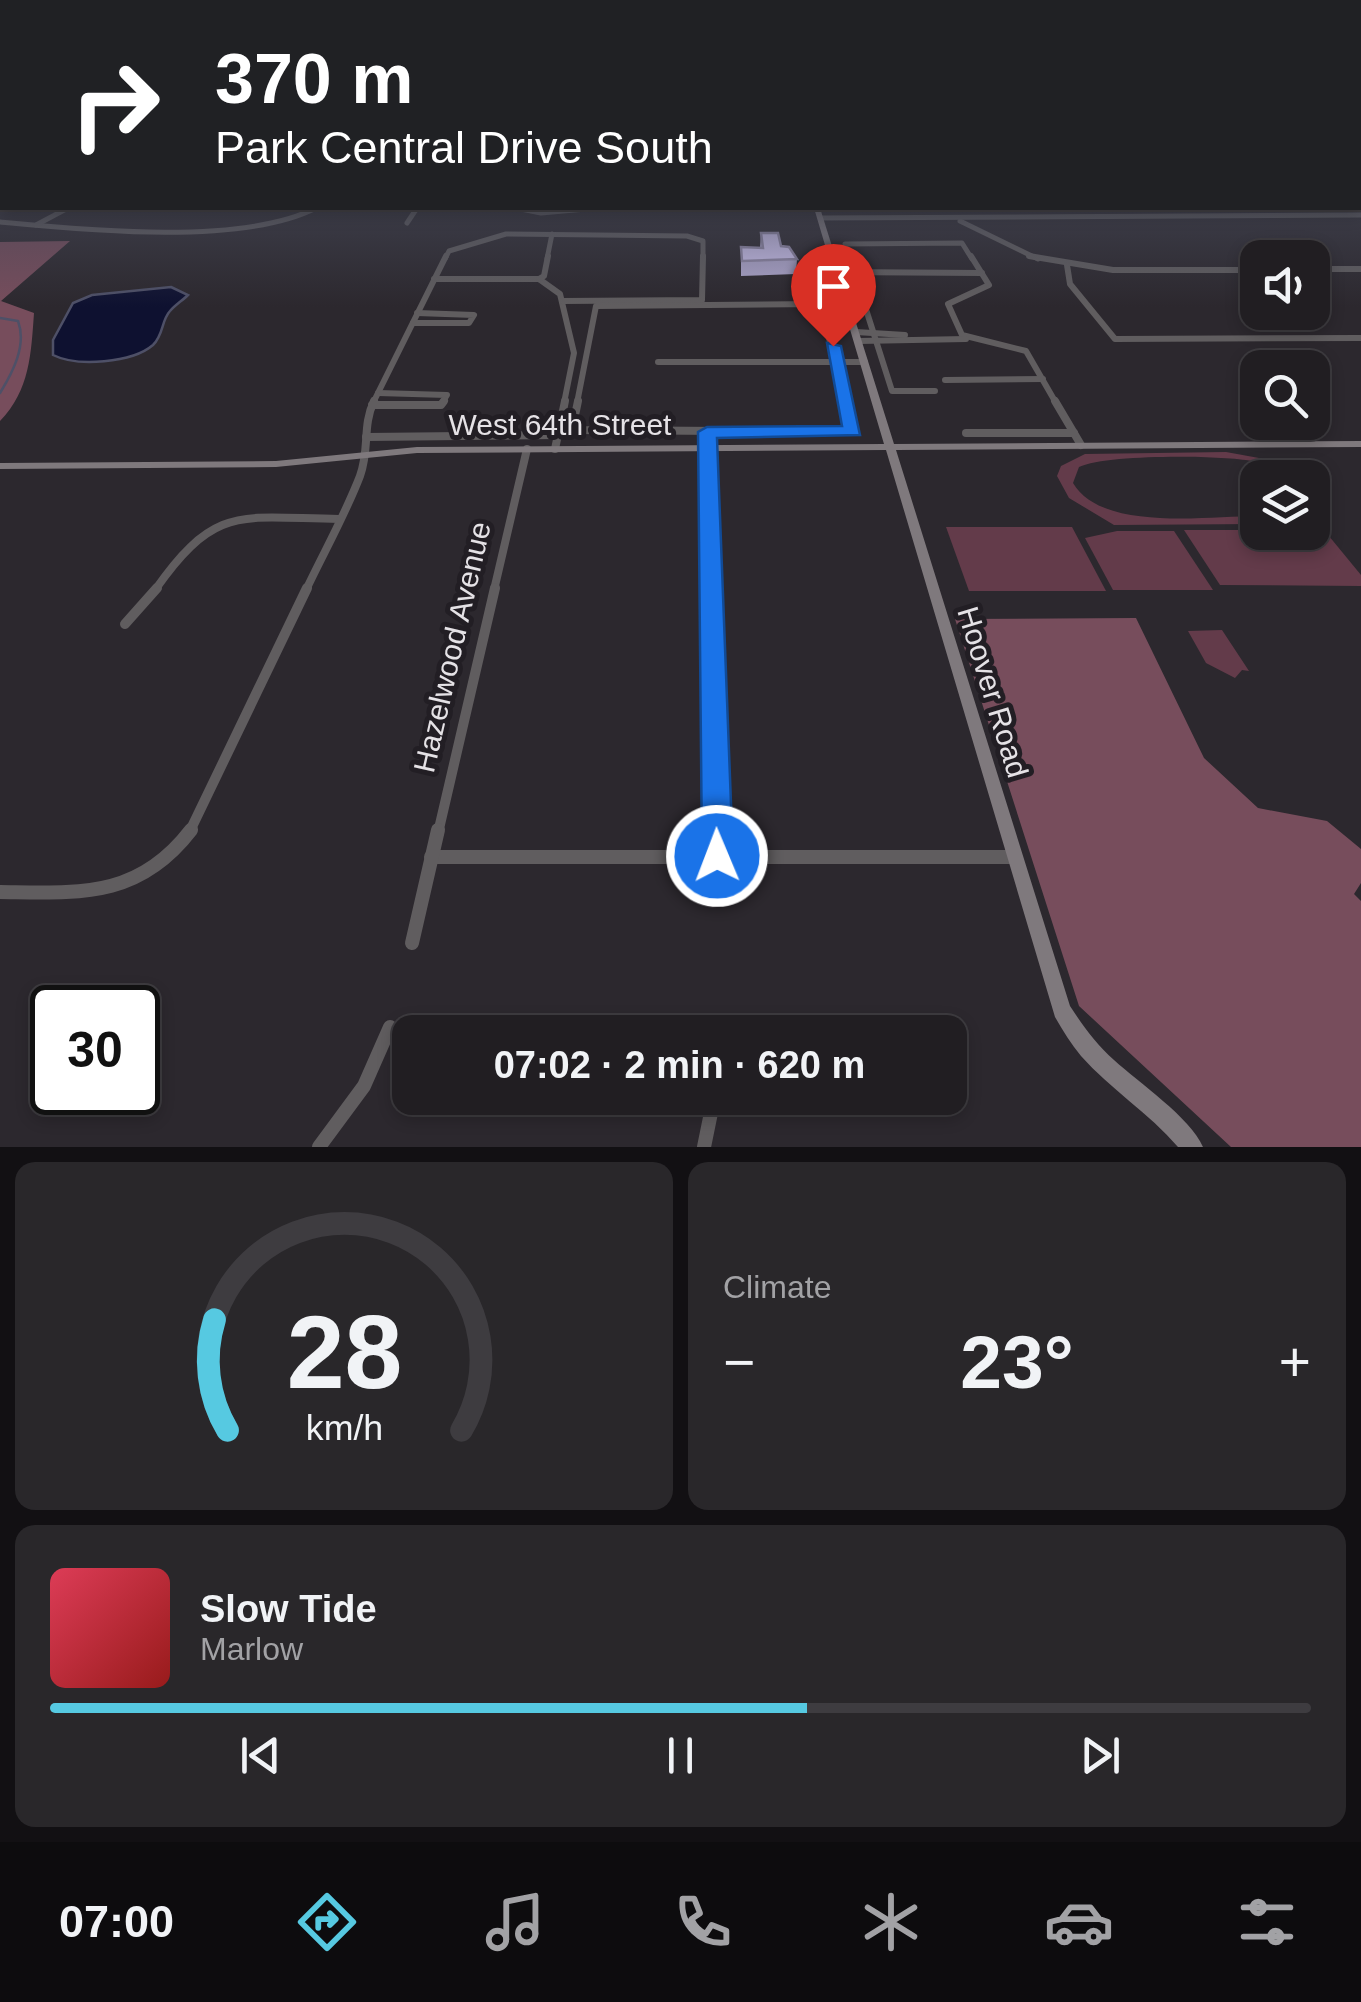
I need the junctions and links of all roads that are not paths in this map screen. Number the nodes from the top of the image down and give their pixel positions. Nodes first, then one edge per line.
1 (64, 210) edge
2 (313, 210) edge
3 (416, 210) edge
4 (532, 210) edge
5 (581, 210) edge
6 (819, 212) edge
7 (1361, 215) edge
8 (950, 217) junction
9 (0, 222) edge
10 (408, 223) dead end
11 (36, 225) junction
12 (552, 234) junction
13 (1067, 264) junction
14 (1240, 269) edge
15 (1330, 269) edge
16 (1361, 269) edge
17 (837, 272) junction
18 (852, 272) junction
19 (982, 273) junction
20 (539, 279) junction
21 (434, 280) junction
22 (562, 301) junction
23 (417, 314) junction
24 (413, 323) junction
25 (857, 337) junction
26 (873, 337) junction
27 (966, 337) junction
28 (1361, 338) edge
29 (1114, 339) joint
30 (658, 362) dead end
31 (837, 362) junction
32 (865, 362) junction
33 (1043, 379) junction
34 (945, 380) dead end
35 (935, 391) dead end
36 (378, 393) junction
37 (372, 405) junction
38 (707, 432) junction
39 (966, 433) dead end
40 (1074, 433) junction
41 (558, 435) junction
42 (366, 437) junction
43 (1361, 444) edge
44 (1081, 445) junction
45 (890, 446) junction
46 (707, 448) junction
47 (527, 449) junction
48 (555, 449) junction
49 (366, 454) junction
50 (0, 466) edge
51 (339, 520) junction
52 (125, 624) dead end
53 (717, 856) junction
54 (1015, 856) junction
55 (431, 857) junction
56 (0, 892) edge
57 (412, 943) dead end
58 (390, 1028) dead end
59 (711, 1115) edge
60 (319, 1147) edge
61 (704, 1147) edge
62 (1192, 1147) edge

1 - 11 street
2 - 11 street
3 - 10 street
4 - 5 street
6 - 8 street
6 - 17 street, Hoover Road
7 - 8 street
8 - 13 street
9 - 11 street
12 - 20 street
12 - 21 street
12 - 22 street
13 - 14 street
13 - 29 street
15 - 16 street
17 - 18 street
17 - 25 street, Hoover Road
18 - 19 street
18 - 19 street
18 - 26 street
19 - 27 street
20 - 21 street
20 - 22 street
21 - 23 street
22 - 41 street
23 - 24 street
23 - 24 street
24 - 36 street
25 - 26 street
25 - 32 street, Hoover Road
26 - 27 street
26 - 35 street
27 - 33 street
28 - 29 street
30 - 31 street
31 - 32 street
31 - 38 street
31 - 38 street
32 - 45 street, Hoover Road
33 - 34 street
33 - 40 street
36 - 37 street
36 - 37 street
37 - 42 street
38 - 46 street
39 - 40 street
40 - 44 street
41 - 42 street
41 - 48 street
42 - 49 street
43 - 44 street, West 64th Street
44 - 45 street, West 64th Street
45 - 46 street, West 64th Street
45 - 54 street, Hoover Road
46 - 48 street, West 64th Street
46 - 53 street
47 - 48 street, West 64th Street
47 - 49 street, West 64th Street
47 - 55 street, Hazelwood Avenue
49 - 50 street, West 64th Street
49 - 51 street
51 - 52 street
51 - 56 street
53 - 54 street
53 - 55 street
54 - 62 street, Hoover Road
55 - 57 street, Hazelwood Avenue
58 - 60 street
59 - 61 street

